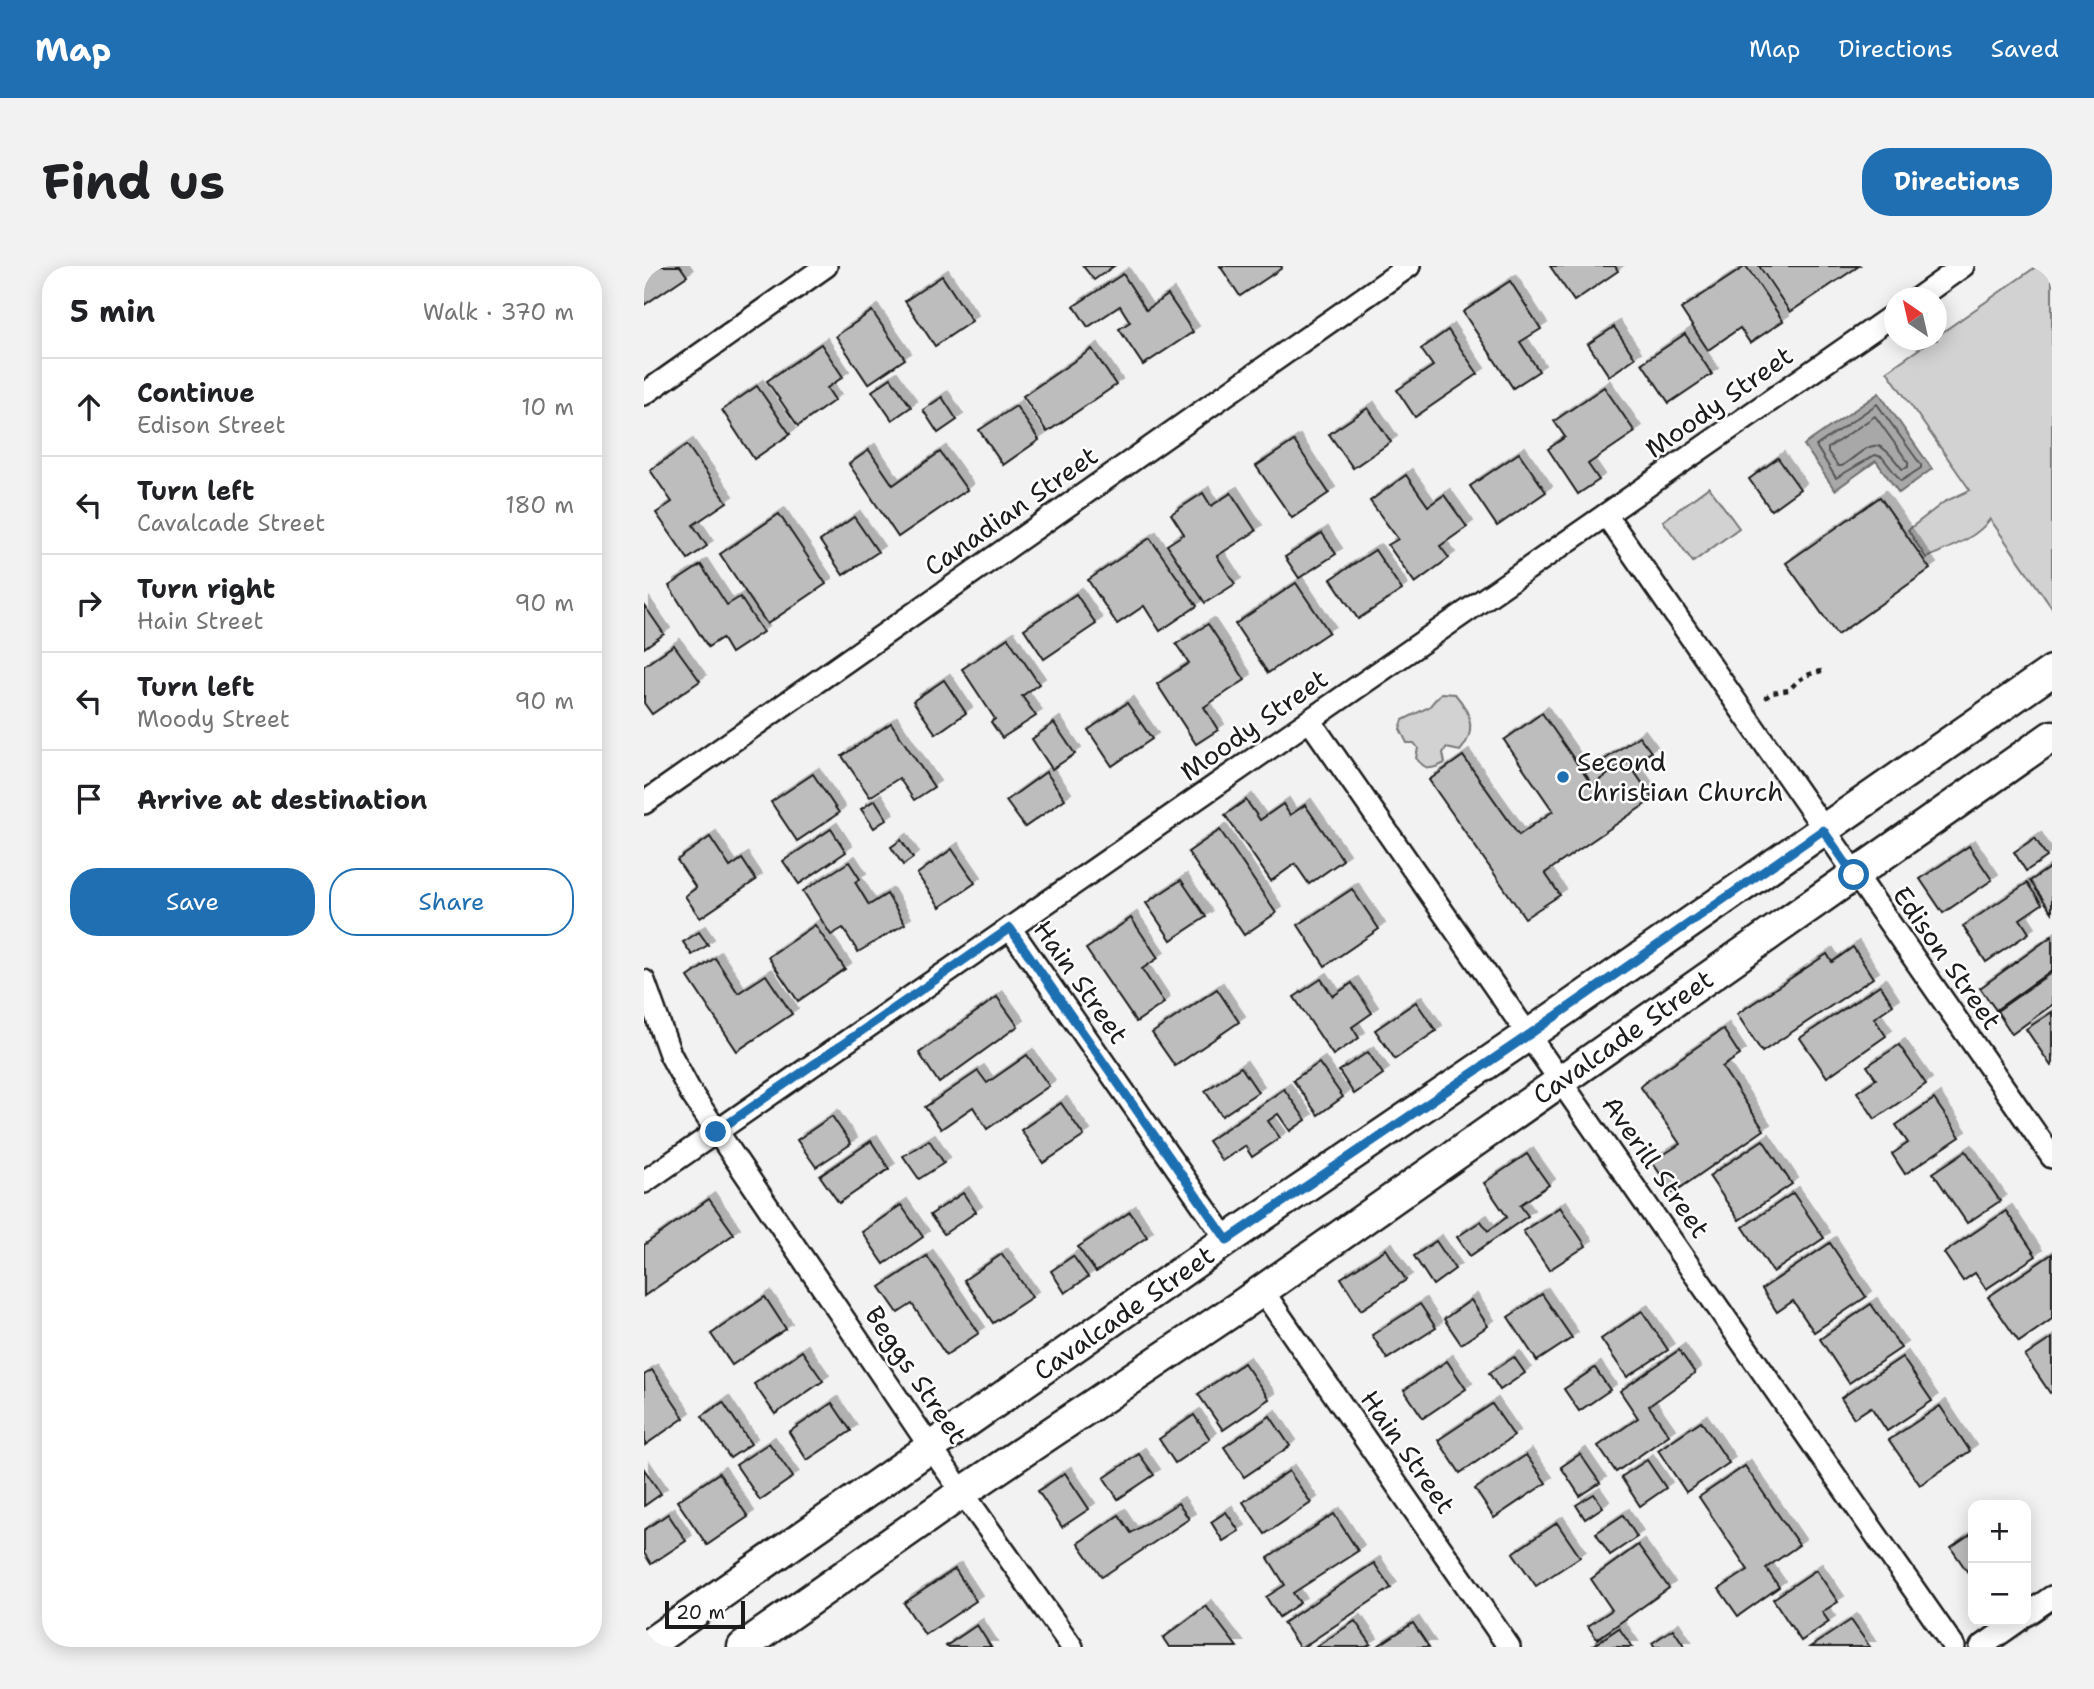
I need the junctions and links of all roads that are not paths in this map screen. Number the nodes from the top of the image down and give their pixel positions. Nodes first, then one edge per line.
1 (827, 266) edge
2 (1409, 266) edge
3 (1963, 266) edge
4 (1933, 287) edge
5 (1884, 322) edge
6 (644, 394) edge
7 (1606, 515) junction
8 (2052, 671) edge
9 (1310, 721) junction
10 (2052, 736) edge
11 (644, 803) edge
12 (1823, 830) junction
13 (1854, 875) junction
14 (1010, 928) junction
15 (644, 981) edge
16 (1530, 1034) junction
17 (1561, 1080) junction
18 (716, 1132) junction
19 (2052, 1157) edge
20 (644, 1182) edge
21 (1227, 1240) junction
22 (1262, 1290) junction
23 (931, 1448) junction
24 (963, 1493) junction
25 (2052, 1597) edge
26 (2031, 1612) edge
27 (2011, 1626) edge
28 (645, 1647) edge
29 (743, 1647) edge
30 (1072, 1647) edge
31 (1509, 1647) edge
32 (1954, 1647) edge
33 (1980, 1647) edge

1 - 6 street
2 - 11 street, Canadian Street
3 - 4 street
5 - 7 street, Moody Street
7 - 9 street, Moody Street
7 - 12 street, Edison Street
8 - 12 main road, Cavalcade Street
9 - 14 street, Moody Street
9 - 16 street, Averill Street
10 - 13 main road, Cavalcade Street
12 - 13 street, Edison Street
12 - 16 main road, Cavalcade Street
13 - 17 main road, Cavalcade Street
13 - 19 street, Edison Street
14 - 18 street, Moody Street
14 - 21 street, Hain Street
15 - 18 street, Beggs Street
16 - 17 street, Averill Street
16 - 21 main road, Cavalcade Street
17 - 22 main road, Cavalcade Street
17 - 32 street, Averill Street
18 - 20 street, Moody Street
18 - 23 street, Beggs Street
21 - 23 main road, Cavalcade Street
22 - 24 main road, Cavalcade Street
22 - 31 street, Hain Street
23 - 24 street, Beggs Street
23 - 28 main road, Cavalcade Street
24 - 29 main road, Cavalcade Street
24 - 30 street, Beggs Street
25 - 26 street
27 - 33 street

